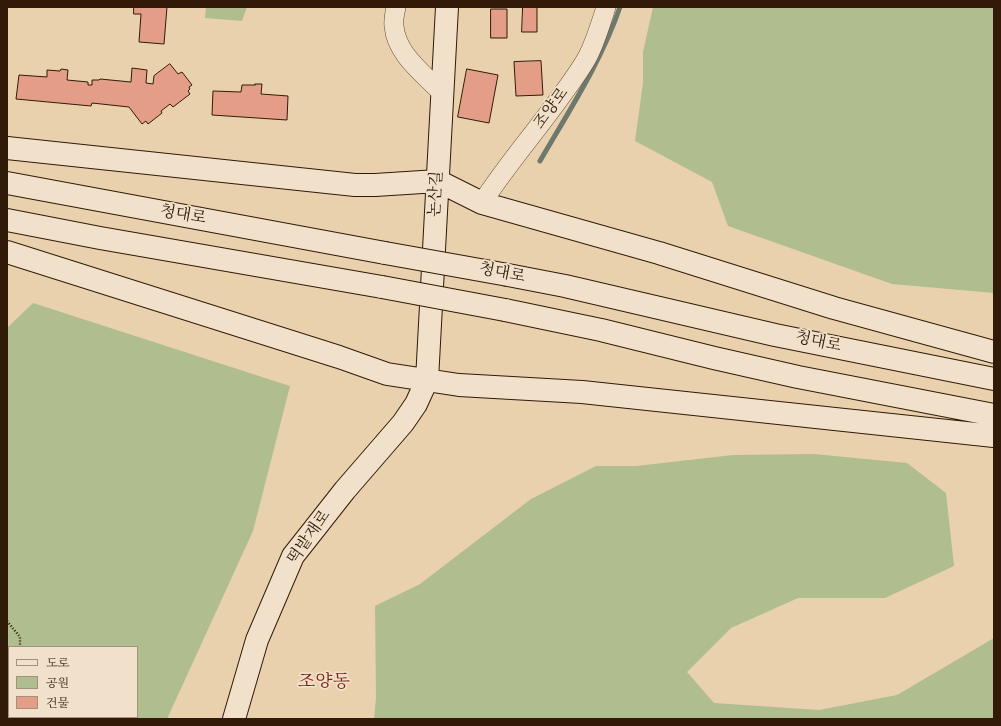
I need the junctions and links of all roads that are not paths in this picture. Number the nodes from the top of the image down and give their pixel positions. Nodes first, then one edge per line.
1 (396, 7) edge
2 (447, 7) edge
3 (606, 7) edge
4 (442, 93) junction
5 (7, 148) edge
6 (438, 181) junction
7 (7, 183) edge
8 (482, 203) junction
9 (7, 220) edge
10 (7, 252) edge
11 (994, 352) edge
12 (994, 379) edge
13 (427, 380) junction
14 (994, 415) edge
15 (994, 436) edge
16 (234, 719) edge

1 - 4 street
2 - 4 street, 논산길
3 - 8 street, 조양로
4 - 6 street, 논산길
5 - 6 street
6 - 8 street
6 - 13 street, 논산길
7 - 12 street, 청대로, bridge
8 - 11 street
9 - 14 street, bridge
10 - 13 street
13 - 15 street
13 - 16 street, 떡밭재로

